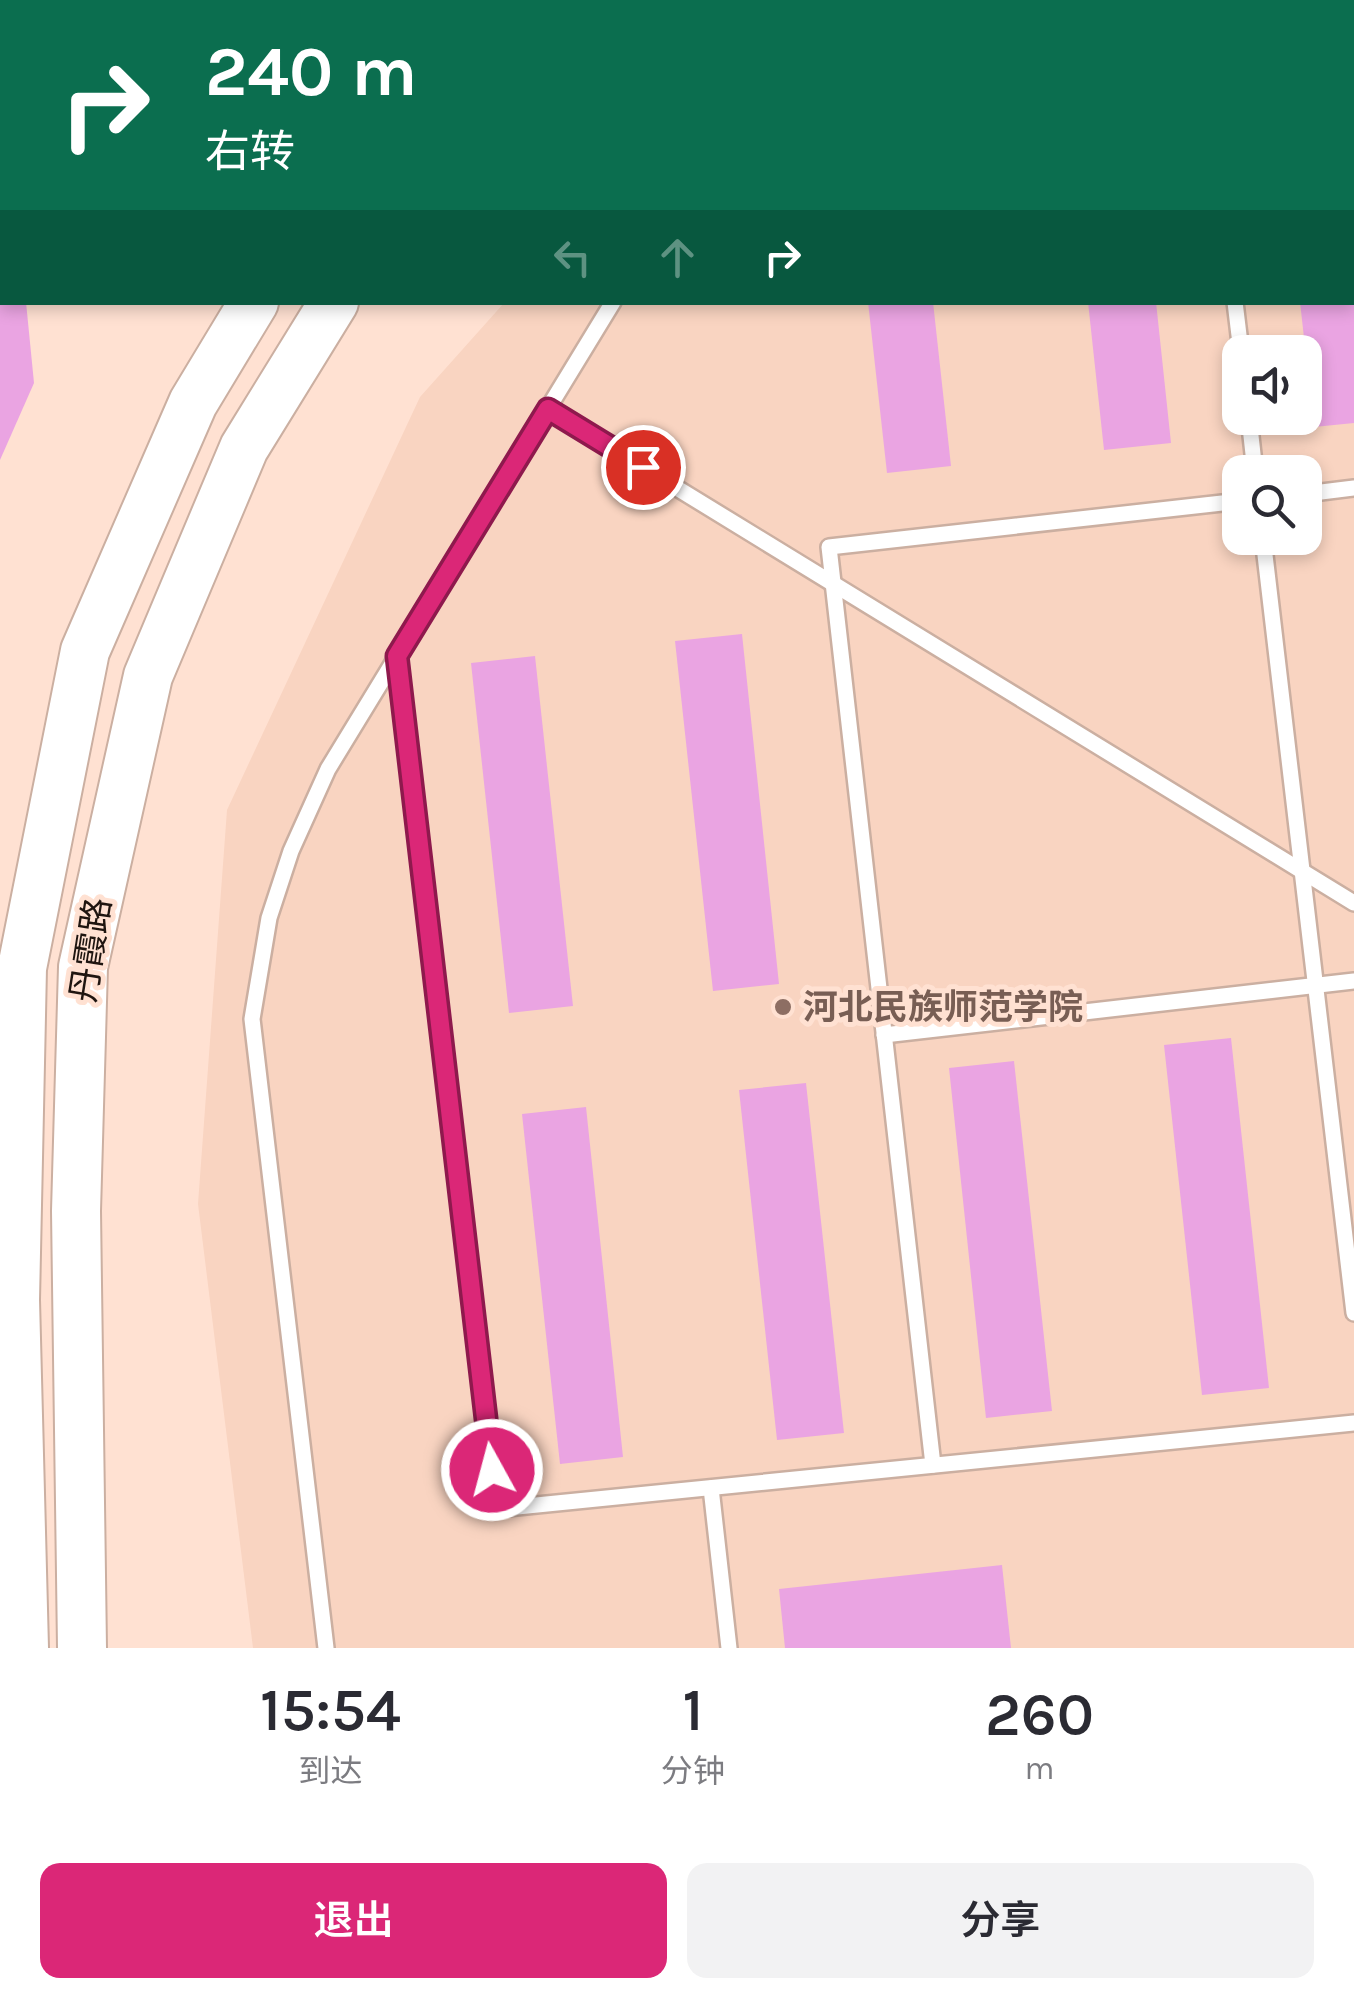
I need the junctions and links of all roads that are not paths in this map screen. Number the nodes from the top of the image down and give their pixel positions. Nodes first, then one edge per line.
1 (252, 305) edge
2 (332, 305) edge
3 (611, 305) edge
4 (1235, 305) edge
5 (1239, 335) edge
6 (548, 409) junction
7 (1354, 488) edge
8 (1322, 492) edge
9 (1222, 503) edge
10 (1265, 555) edge
11 (833, 584) junction
12 (397, 656) junction
13 (1302, 871) junction
14 (1354, 903) edge
15 (1354, 981) edge
16 (1315, 986) junction
17 (884, 1035) junction
18 (1354, 1314) edge
19 (1354, 1423) edge
20 (933, 1466) junction
21 (711, 1488) junction
22 (24, 1648) edge
23 (82, 1648) edge
24 (326, 1648) edge
25 (729, 1648) edge

1 - 22 main road, 丹霞路
2 - 23 main road, 丹霞路
3 - 6 lane
4 - 5 lane
6 - 11 lane
6 - 12 lane
7 - 8 lane
9 - 11 lane
10 - 13 lane
11 - 13 lane
11 - 17 lane
12 - 21 lane
12 - 24 lane
13 - 14 lane
13 - 16 lane
15 - 16 lane
16 - 17 lane
16 - 18 lane
17 - 20 lane
19 - 20 lane
20 - 21 lane
21 - 25 lane

